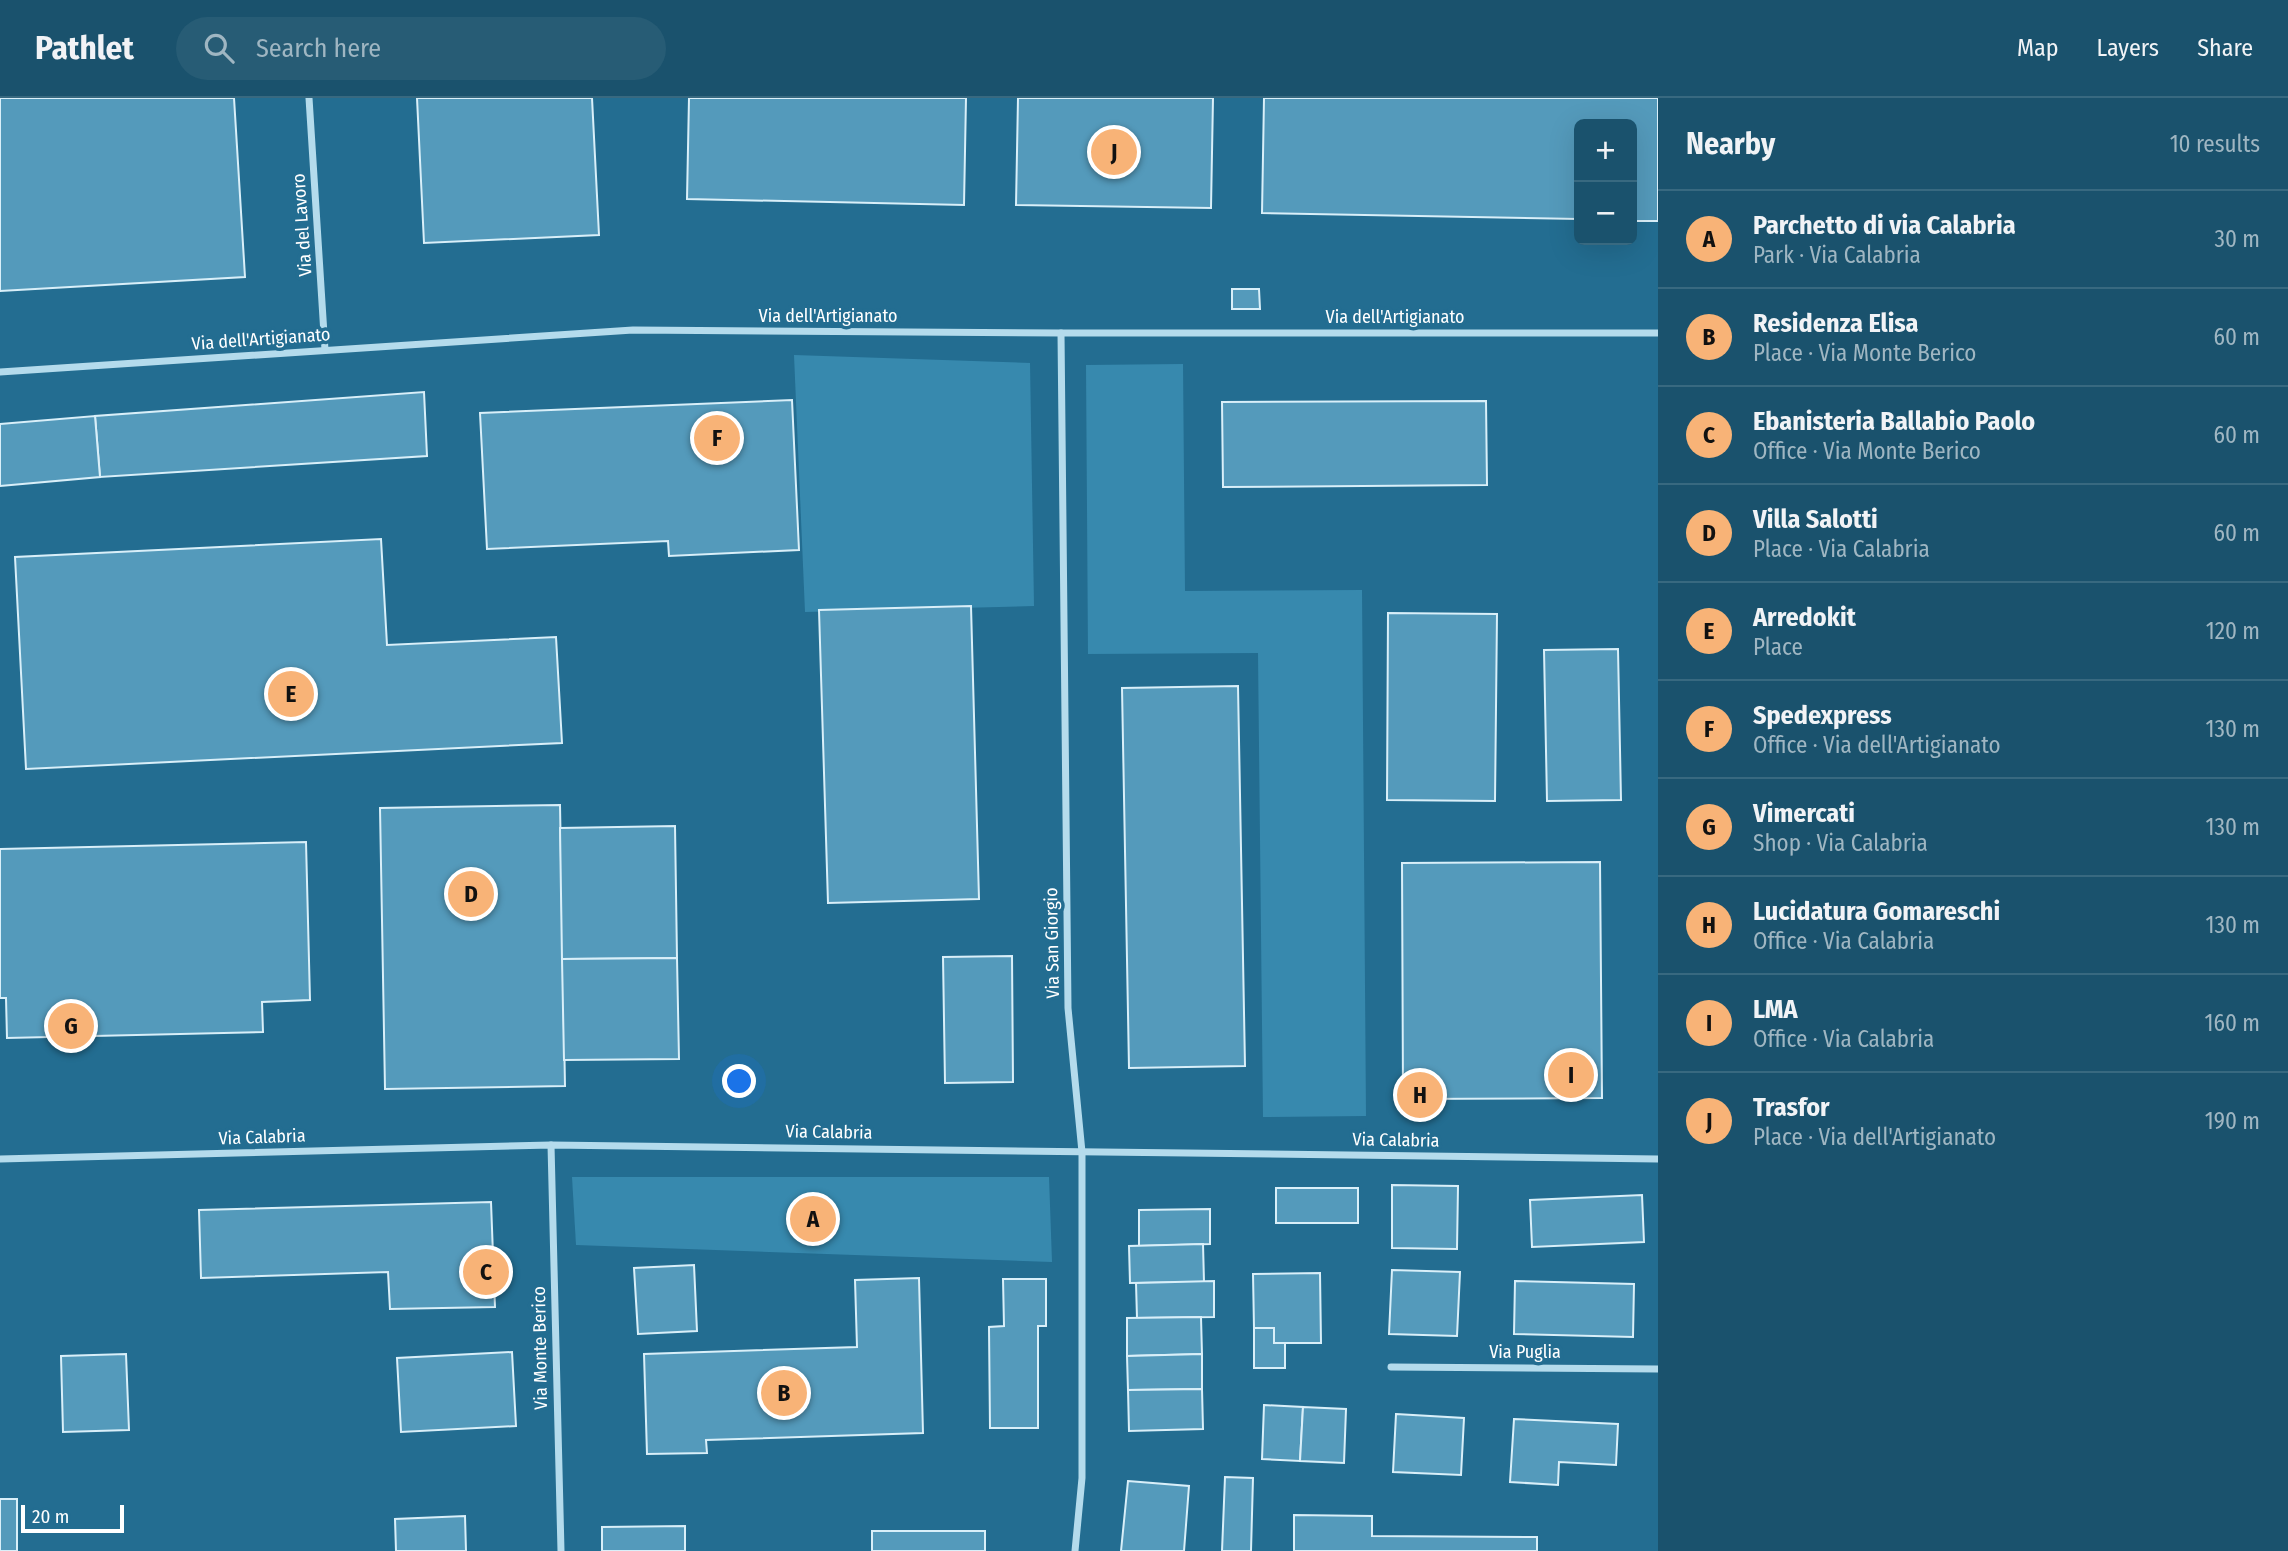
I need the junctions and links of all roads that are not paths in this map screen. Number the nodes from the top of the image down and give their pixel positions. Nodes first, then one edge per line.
1 (309, 98) edge
2 (1658, 333) edge
3 (1061, 334) junction
4 (325, 351) junction
5 (0, 372) edge
6 (551, 1145) junction
7 (1082, 1152) junction
8 (0, 1159) edge
9 (1658, 1159) edge
10 (1391, 1367) dead end
11 (1658, 1369) edge
12 (561, 1551) edge
13 (1075, 1551) edge

1 - 4 street, Via del Lavoro
2 - 3 street, Via dell'Artigianato
3 - 4 street, Via dell'Artigianato
3 - 7 street, Via San Giorgio
4 - 5 street, Via dell'Artigianato
6 - 7 street, Via Calabria
6 - 8 street, Via Calabria
6 - 12 street, Via Monte Berico
7 - 9 street, Via Calabria
7 - 13 street, Via San Giorgio
10 - 11 street, Via Puglia

